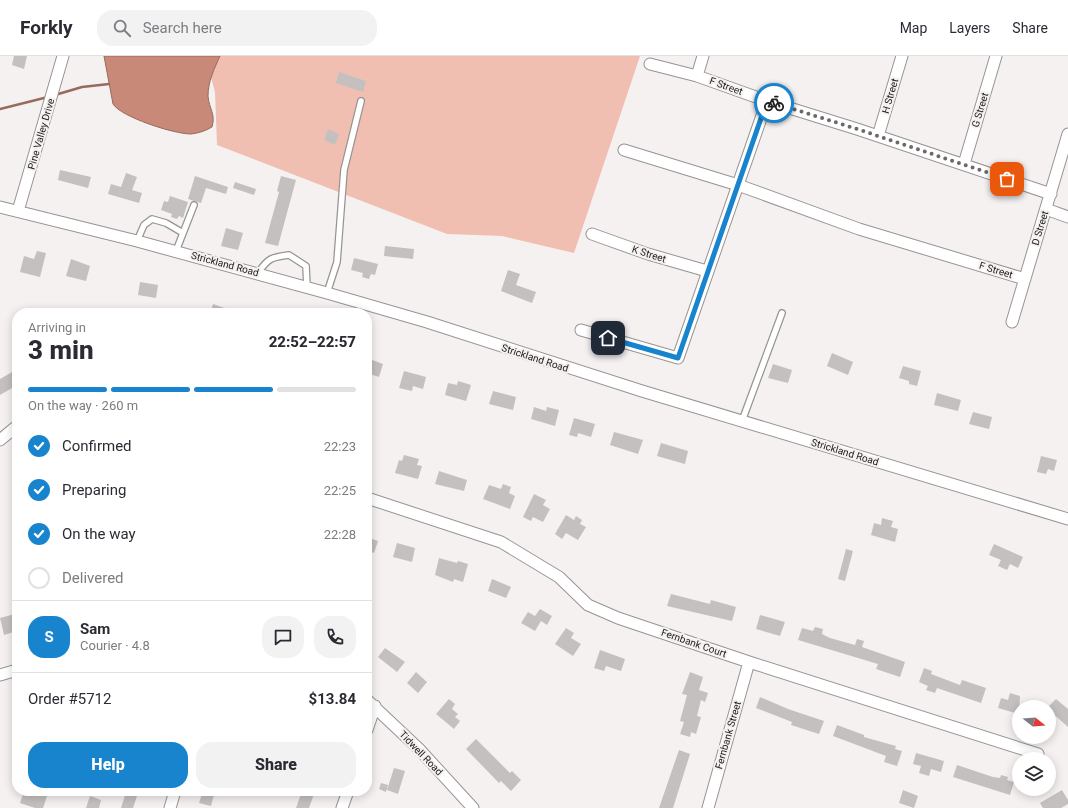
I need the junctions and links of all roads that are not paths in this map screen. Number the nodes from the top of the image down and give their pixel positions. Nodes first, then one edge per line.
1 (63, 56) edge
2 (703, 56) edge
3 (902, 56) edge
4 (996, 56) edge
5 (650, 64) dead end
6 (697, 76) junction
7 (361, 101) dead end
8 (767, 101) junction
9 (1068, 134) edge
10 (878, 136) junction
11 (624, 150) dead end
12 (964, 164) junction
13 (738, 185) junction
14 (1051, 194) junction
15 (194, 205) dead end
16 (0, 207) edge
17 (1046, 209) junction
18 (18, 211) junction
19 (1068, 217) edge
20 (183, 233) junction
21 (592, 234) dead end
22 (137, 241) junction
23 (176, 251) junction
24 (707, 271) junction
25 (258, 273) junction
26 (1025, 279) junction
27 (307, 287) junction
28 (327, 293) junction
29 (782, 313) dead end
30 (1012, 322) dead end
31 (581, 330) dead end
32 (742, 421) junction
33 (12, 430) edge
34 (0, 440) edge
35 (372, 500) edge
36 (1068, 519) edge
37 (749, 662) junction
38 (12, 671) edge
39 (0, 675) edge
40 (372, 704) edge
41 (1032, 752) edge
42 (174, 796) edge
43 (346, 796) edge
44 (170, 808) edge
45 (342, 808) edge
46 (472, 808) edge
47 (708, 808) edge

1 - 18 street, Pine Valley Drive
2 - 6 street
3 - 10 street, H Street
4 - 12 street, G Street
5 - 6 street, F Street
6 - 8 street, F Street
7 - 28 lane
8 - 10 street, F Street
8 - 13 street
9 - 14 street, D Street
10 - 12 street, F Street
11 - 13 street, F Street
12 - 14 street, F Street
13 - 24 street
13 - 26 street, F Street
14 - 17 street, D Street
15 - 20 lane
16 - 18 street, Strickland Road
17 - 19 street
17 - 26 street, D Street
18 - 22 street, Strickland Road
20 - 22 lane
20 - 23 lane
21 - 24 street, K Street
22 - 23 street, Strickland Road
23 - 25 street, Strickland Road
24 - 31 street
25 - 27 street, Strickland Road
25 - 27 lane
26 - 30 street, D Street
27 - 28 street, Strickland Road
28 - 32 street, Strickland Road
29 - 32 lane
32 - 36 street, Strickland Road
33 - 34 street
35 - 37 street, Fernbank Court
37 - 41 street, Fernbank Court
37 - 47 street, Fernbank Street
38 - 39 street
40 - 46 street, Tidwell Road
42 - 44 street
43 - 45 street

